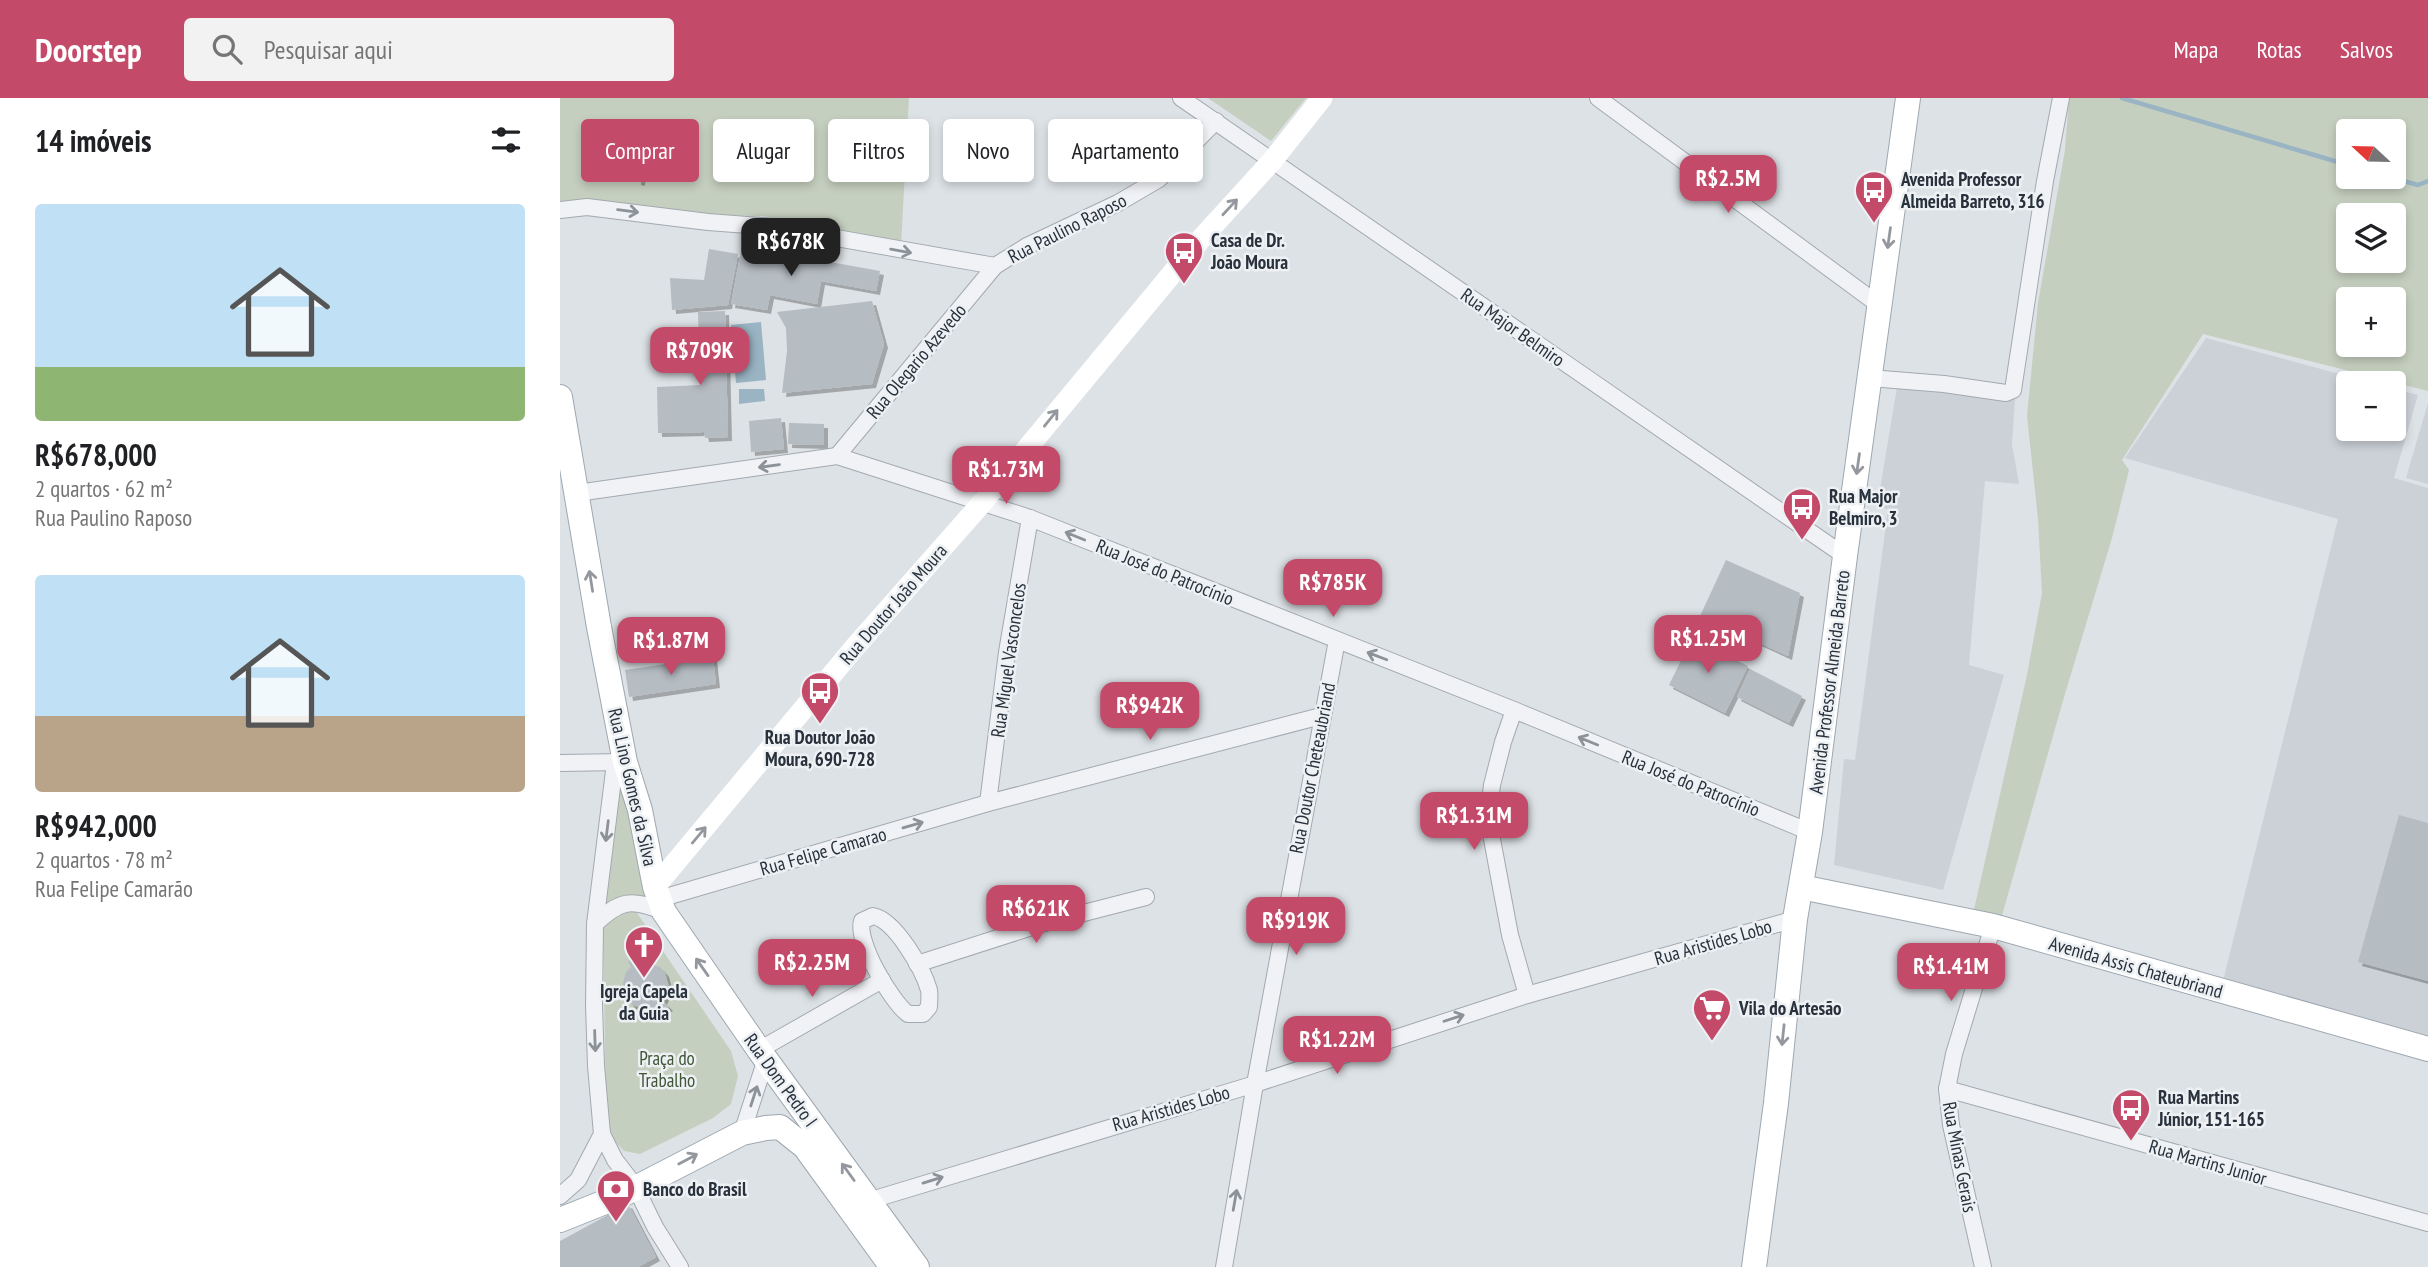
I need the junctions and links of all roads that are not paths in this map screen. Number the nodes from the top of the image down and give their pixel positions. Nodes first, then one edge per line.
1 (1181, 98) edge
2 (1322, 98) edge
3 (1598, 98) edge
4 (1908, 98) edge
5 (2061, 98) edge
6 (1216, 121) junction
7 (1272, 161) junction
8 (560, 210) edge
9 (995, 266) junction
10 (1879, 305) junction
11 (1870, 378) junction
12 (560, 397) edge
13 (837, 456) junction
14 (577, 493) junction
15 (981, 504) junction
16 (1030, 518) junction
17 (1845, 556) junction
18 (1337, 640) junction
19 (1514, 710) junction
20 (1321, 716) junction
21 (620, 762) junction
22 (560, 763) edge
23 (988, 803) junction
24 (1810, 832) junction
25 (1801, 887) junction
26 (1146, 897) dead end
27 (659, 899) junction
28 (1795, 919) junction
29 (595, 924) junction
30 (1993, 926) junction
31 (917, 964) junction
32 (882, 980) junction
33 (1527, 995) junction
34 (2428, 1049) edge
35 (762, 1055) junction
36 (1255, 1084) junction
37 (1947, 1089) junction
38 (742, 1133) junction
39 (602, 1134) junction
40 (635, 1186) junction
41 (560, 1196) edge
42 (868, 1201) junction
43 (560, 1220) edge
44 (2428, 1223) edge
45 (1985, 1266) edge
46 (680, 1267) edge
47 (892, 1267) edge
48 (917, 1267) edge
49 (1224, 1267) edge
50 (1754, 1267) edge

1 - 6 street, Rua Major Belmiro
2 - 7 main road, Rua Doutor João Moura
3 - 10 street
4 -> 10 main road, Avenida Professor Almeida Barreto
5 - 11 street
6 - 7 street, Rua Major Belmiro
6 - 9 street, Rua Paulino Raposo
15 -> 7 main road, Rua Doutor João Moura
7 - 17 street, Rua Major Belmiro
8 -> 9 street, Rua Paulino Raposo
9 - 13 street, Rua Olegario Azevedo
10 - 11 main road, Avenida Professor Almeida Barreto
11 -> 17 main road, Avenida Professor Almeida Barreto
12 - 14 main road, Rua Lino Gomes da Silva
13 -> 14 street, Rua José do Patrocínio
13 - 15 street, Rua José do Patrocínio
21 -> 14 main road, Rua Lino Gomes da Silva
15 - 16 street, Rua José do Patrocínio
27 -> 15 main road, Rua Doutor João Moura
18 -> 16 street, Rua José do Patrocínio
16 - 23 street, Rua Miguel Vasconcelos
17 - 24 main road, Avenida Professor Almeida Barreto
19 -> 18 street, Rua José do Patrocínio
18 - 20 street, Rua Doutor Cheteaubriand
24 -> 19 street, Rua José do Patrocínio
19 - 33 street
20 - 23 street, Rua Felipe Camarao
20 - 36 street, Rua Doutor Cheteaubriand
21 - 22 street
21 - 27 main road, Rua Lino Gomes da Silva
21 -> 29 street
27 -> 23 street, Rua Felipe Camarao
24 - 25 main road, Avenida Professor Almeida Barreto
25 - 28 main road, Avenida Professor Almeida Barreto
25 - 30 main road, Avenida Assis Chateubriand
26 - 31 street
27 - 29 street
35 -> 27 main road, Rua Dom Pedro I
28 - 33 street, Rua Aristides Lobo
28 -> 50 main road, Avenida Professor Almeida Barreto
29 -> 39 street
30 - 34 main road, Avenida Assis Chateubriand
30 - 37 street, Rua Minas Gerais
31 - 32 street
31 - 32 street
32 - 35 street
36 -> 33 street, Rua Aristides Lobo
38 -> 35 street
42 -> 35 main road, Rua Dom Pedro I
42 -> 36 street, Rua Aristides Lobo
49 -> 36 street, Rua Doutor Cheteaubriand
37 - 44 street, Rua Martins Junior
37 - 45 street, Rua Minas Gerais
40 -> 38 main road
38 - 47 main road
39 - 40 street
39 - 41 street
40 - 43 main road
40 - 46 street
42 - 48 main road, Rua Dom Pedro I

